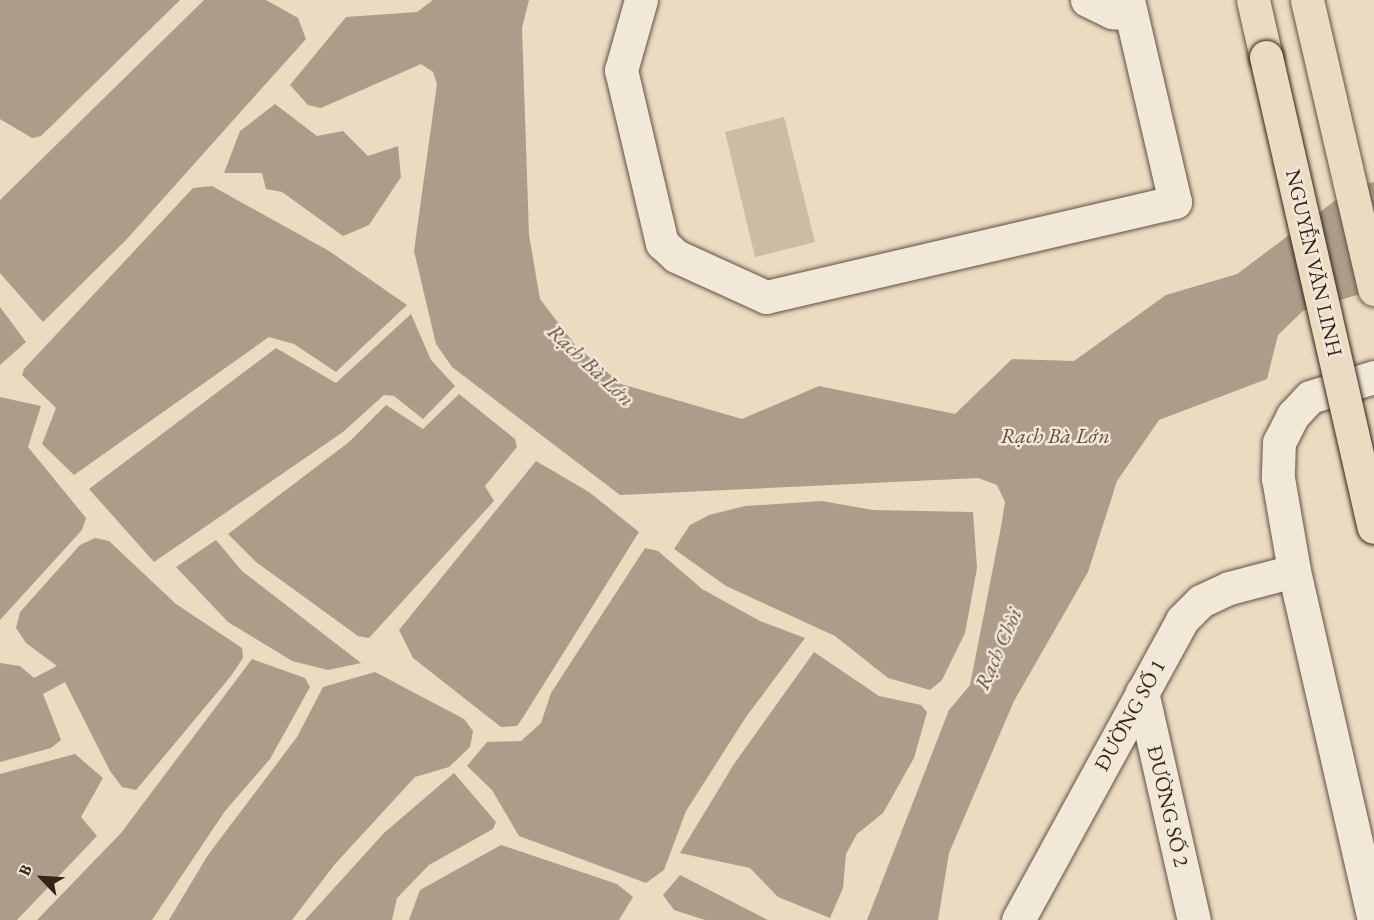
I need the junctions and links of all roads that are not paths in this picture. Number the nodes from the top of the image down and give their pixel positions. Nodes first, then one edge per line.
1 (640, 0) edge
2 (1087, 0) edge
3 (1253, 0) edge
4 (1306, 0) edge
5 (1129, 7) edge
6 (1374, 289) edge
7 (1374, 377) edge
8 (1374, 527) edge
9 (1294, 571) junction
10 (1142, 692) junction
11 (1018, 920) edge
12 (1194, 920) edge
13 (1374, 920) edge

1 - 5 street
2 - 5 street
3 - 8 main road, NGUYỄN VĂN LINH, bridge
4 - 6 main road
7 - 9 street
9 - 10 street, ĐƯỜNG SỐ 1
9 - 13 street
10 - 11 street, ĐƯỜNG SỐ 1
10 - 12 street, ĐƯỜNG SỐ 2

